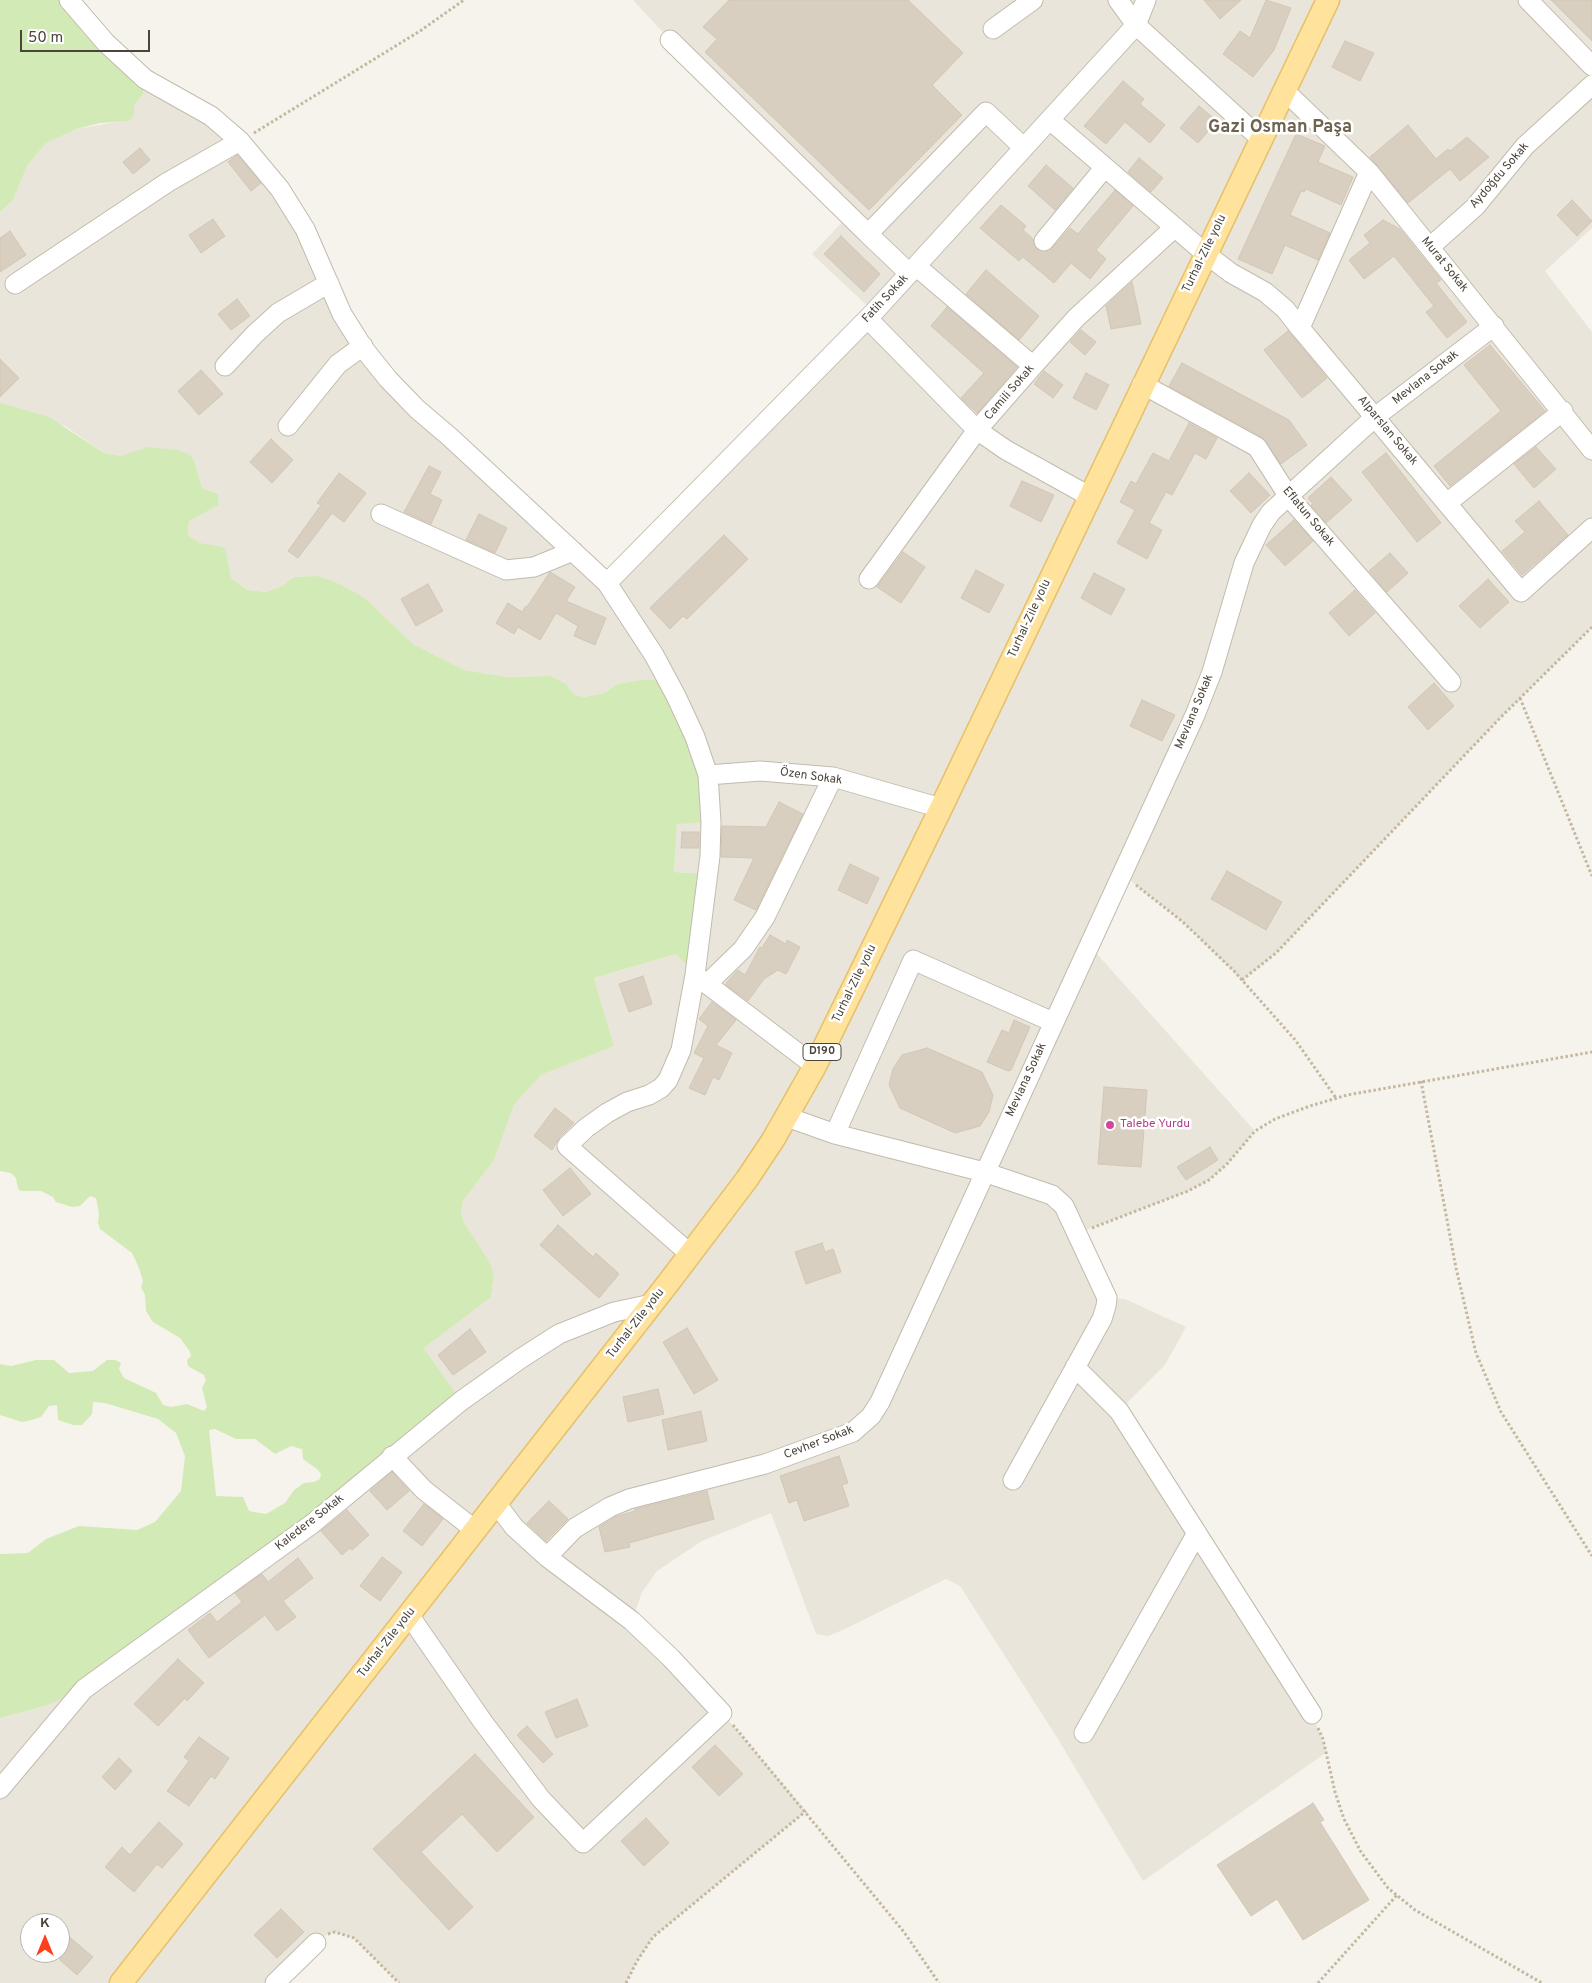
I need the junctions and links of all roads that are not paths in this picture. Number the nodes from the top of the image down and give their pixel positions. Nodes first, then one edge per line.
1 (69, 0) edge
2 (1033, 0) edge
3 (1118, 0) edge
4 (1146, 0) edge
5 (1328, 0) edge
6 (1528, 0) edge
7 (1136, 25) junction
8 (992, 29) dead end
9 (670, 40) dead end
10 (1592, 66) edge
11 (1592, 85) edge
12 (1284, 91) junction
13 (1050, 120) junction
14 (1261, 139) junction
15 (240, 141) junction
16 (1024, 148) junction
17 (1105, 167) junction
18 (1369, 172) junction
19 (1175, 227) junction
20 (868, 234) junction
21 (1044, 241) dead end
22 (1430, 247) junction
23 (1206, 254) junction
24 (913, 270) junction
25 (14, 284) dead end
26 (329, 284) junction
27 (868, 319) junction
28 (1494, 326) junction
29 (1300, 328) junction
30 (362, 346) junction
31 (224, 366) dead end
32 (1033, 366) junction
33 (1142, 384) junction
34 (1563, 411) junction
35 (1375, 417) junction
36 (288, 426) dead end
37 (977, 430) junction
38 (1592, 450) edge
39 (1089, 496) junction
40 (1289, 497) junction
41 (1447, 503) junction
42 (382, 514) dead end
43 (1592, 528) edge
44 (572, 551) junction
45 (869, 578) dead end
46 (607, 582) junction
47 (1451, 682) dead end
48 (708, 775) junction
49 (833, 777) junction
50 (941, 808) junction
51 (701, 979) junction
52 (1053, 1022) junction
53 (815, 1066) junction
54 (786, 1117) junction
55 (835, 1134) junction
56 (984, 1172) junction
57 (690, 1254) junction
58 (652, 1304) junction
59 (1075, 1367) junction
60 (392, 1456) junction
61 (1014, 1480) dead end
62 (496, 1503) junction
63 (475, 1530) junction
64 (1197, 1533) junction
65 (547, 1557) junction
66 (409, 1615) junction
67 (1312, 1714) road end
68 (1084, 1732) dead end
69 (0, 1789) edge
70 (316, 1943) road end
71 (123, 1982) edge
72 (275, 1983) edge

1 - 15 street
2 - 8 street
3 - 7 street
4 - 7 street, Fatih Sokak
5 - 12 main road, Turhal-Zile yolu / D190
6 - 10 street
7 - 13 street, Fatih Sokak
7 - 14 street
9 - 20 street
11 - 22 street, Aydoğdu Sokak
12 - 14 main road, Turhal-Zile yolu / D190
12 - 18 street, Murat Sokak
13 - 16 street, Fatih Sokak
13 - 17 street, Alparslan Sokak
14 - 23 main road, Turhal-Zile yolu / D190
15 - 25 street
15 - 26 street
16 - 20 street
16 - 24 street, Fatih Sokak
17 - 19 street, Alparslan Sokak
17 - 21 street
18 - 22 street, Murat Sokak
18 - 29 street
19 - 23 street, Alparslan Sokak
19 - 32 street, Camili Sokak
20 - 24 street
22 - 28 street, Murat Sokak
23 - 29 street, Alparslan Sokak
23 - 33 main road, Turhal-Zile yolu / D190
24 - 27 street, Fatih Sokak
24 - 32 street
26 - 30 street
26 - 31 street
27 - 37 street
27 - 46 street, Fatih Sokak
28 - 34 street, Murat Sokak
28 - 35 street, Mevlana Sokak
29 - 35 street, Alparslan Sokak
30 - 36 street
30 - 44 street
32 - 37 street, Camili Sokak
33 - 39 main road, Turhal-Zile yolu / D190
33 - 40 street, Eflatun Sokak
34 - 38 street, Murat Sokak
34 - 41 street
35 - 40 street, Mevlana Sokak
35 - 41 street, Alparslan Sokak
37 - 39 street
37 - 45 street, Camili Sokak
39 - 50 main road, Turhal-Zile yolu / D190
40 - 47 street, Eflatun Sokak
40 - 52 street, Mevlana Sokak
41 - 43 street, Alparslan Sokak
42 - 44 street
44 - 46 street
46 - 48 street
48 - 49 street, Özen Sokak
48 - 51 street
49 - 50 street, Özen Sokak
49 - 51 street
50 - 53 main road, Turhal-Zile yolu / D190
51 - 53 street
51 - 57 street
52 - 55 street
52 - 56 street, Mevlana Sokak
53 - 54 main road, Turhal-Zile yolu / D190
54 - 55 street
54 - 57 main road, Turhal-Zile yolu / D190
55 - 56 street
56 - 59 street
56 - 65 street, Cevher Sokak
57 - 58 main road, Turhal-Zile yolu / D190
58 - 60 street, Kaledere Sokak
58 - 62 main road, Turhal-Zile yolu / D190
59 - 61 street
59 - 64 street
60 - 63 street
60 - 69 street, Kaledere Sokak
62 - 63 main road, Turhal-Zile yolu / D190
62 - 65 street
63 - 66 main road, Turhal-Zile yolu / D190
64 - 67 street
64 - 68 street
65 - 66 street
66 - 71 main road, Turhal-Zile yolu / D190
70 - 72 street

